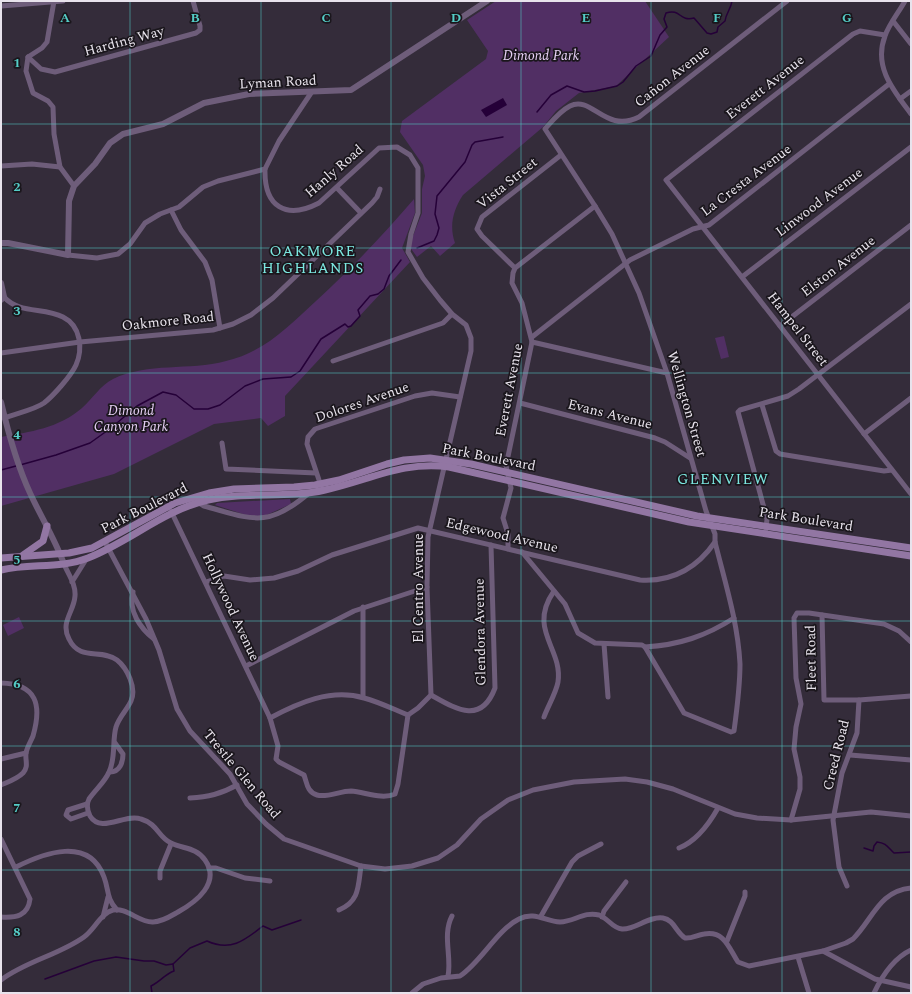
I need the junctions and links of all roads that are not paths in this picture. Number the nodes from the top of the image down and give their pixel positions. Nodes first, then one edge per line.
1 (54, 1) edge
2 (63, 1) edge
3 (193, 1) edge
4 (486, 1) edge
5 (787, 1) edge
6 (905, 1) edge
7 (1, 6) edge
8 (893, 21) junction
9 (885, 35) junction
10 (911, 44) edge
11 (28, 57) junction
12 (889, 84) junction
13 (911, 91) edge
14 (311, 93) junction
15 (900, 99) junction
16 (911, 114) edge
17 (545, 130) joint
18 (911, 147) edge
19 (561, 155) junction
20 (1, 166) edge
21 (60, 167) junction
22 (265, 169) junction
23 (666, 180) joint
24 (74, 186) junction
25 (419, 187) joint
26 (337, 188) junction
27 (380, 189) dead end
28 (595, 206) junction
29 (171, 210) junction
30 (361, 213) junction
31 (911, 225) edge
32 (702, 226) junction
33 (1, 243) edge
34 (68, 255) junction
35 (626, 263) junction
36 (515, 268) junction
37 (742, 277) junction
38 (1, 283) edge
39 (2, 299) edge
40 (911, 304) edge
41 (452, 314) junction
42 (780, 326) junction
43 (220, 328) junction
44 (532, 340) junction
45 (80, 342) junction
46 (1, 353) edge
47 (333, 361) dead end
48 (667, 373) junction
49 (819, 375) junction
50 (460, 397) junction
51 (911, 398) edge
52 (1, 402) edge
53 (520, 403) junction
54 (762, 404) junction
55 (4, 418) junction
56 (864, 434) junction
57 (222, 443) dead end
58 (690, 458) junction
59 (444, 463) junction
60 (892, 470) junction
61 (316, 473) junction
62 (508, 476) junction
63 (321, 487) junction
64 (309, 493) junction
65 (911, 493) edge
66 (199, 502) junction
67 (171, 510) junction
68 (709, 518) junction
69 (47, 526) junction
70 (712, 526) junction
71 (766, 530) junction
72 (429, 531) junction
73 (716, 542) junction
74 (107, 545) junction
75 (491, 545) junction
76 (911, 548) edge
77 (508, 549) junction
78 (522, 552) junction
79 (61, 554) junction
80 (23, 555) junction
81 (911, 556) edge
82 (1, 558) edge
83 (87, 558) junction
84 (64, 564) junction
85 (1, 570) edge
86 (72, 582) junction
87 (206, 582) junction
88 (427, 587) junction
89 (554, 591) junction
90 (133, 592) junction
91 (363, 607) junction
92 (822, 615) junction
93 (734, 618) junction
94 (155, 640) junction
95 (911, 642) edge
96 (604, 644) junction
97 (645, 647) junction
98 (246, 666) junction
99 (1, 683) edge
100 (431, 695) junction
101 (608, 696) dead end
102 (911, 696) edge
103 (363, 697) junction
104 (859, 700) junction
105 (408, 715) junction
106 (544, 716) dead end
107 (270, 718) junction
108 (115, 743) junction
109 (26, 753) junction
110 (850, 755) junction
111 (1, 759) edge
112 (911, 760) edge
113 (110, 772) junction
114 (1, 785) edge
115 (237, 785) junction
116 (190, 798) dead end
117 (87, 804) junction
118 (718, 808) junction
119 (88, 813) junction
120 (834, 814) junction
121 (911, 816) edge
122 (791, 820) junction
123 (1, 839) edge
124 (172, 844) junction
125 (601, 844) dead end
126 (679, 848) dead end
127 (361, 866) junction
128 (16, 868) junction
129 (208, 868) junction
130 (160, 878) dead end
131 (270, 881) dead end
132 (626, 882) dead end
133 (847, 886) dead end
134 (911, 888) edge
135 (745, 892) dead end
136 (108, 897) junction
137 (117, 910) junction
138 (339, 910) dead end
139 (452, 916) dead end
140 (541, 916) junction
141 (103, 917) junction
142 (602, 917) junction
143 (1, 918) edge
144 (727, 941) junction
145 (911, 950) edge
146 (822, 951) junction
147 (798, 957) junction
148 (448, 976) junction
149 (1, 980) edge
150 (881, 980) junction
151 (911, 987) edge
152 (412, 993) edge
153 (809, 993) edge
154 (874, 993) edge

1 - 2 street
1 - 7 street
1 - 11 street
3 - 11 street, Harding Way
4 - 14 street, Lyman Road
5 - 17 street, Cañon Avenue
6 - 8 street
8 - 9 street
8 - 10 street
9 - 12 street
9 - 23 street, Everett Avenue
11 - 21 street
12 - 15 street
12 - 32 street, La Cresta Avenue
13 - 15 street
14 - 22 street
14 - 24 street, Lyman Road
15 - 16 street
17 - 19 street, Wellington Street
18 - 37 street, Linwood Avenue
19 - 28 street, Wellington Street
19 - 36 street, Vista Street
20 - 21 street
21 - 24 street
22 - 26 street, Hanly Road
22 - 29 street
23 - 32 street, Hampel Street
24 - 34 street
25 - 26 street, Hanly Road
25 - 41 street, El Centro Avenue
26 - 30 street
27 - 30 street, Oakmore Road
28 - 35 street, Wellington Street
28 - 36 street
29 - 34 street
29 - 43 street
30 - 43 street, Oakmore Road
31 - 42 street, Elston Avenue
32 - 35 street, La Cresta Avenue
32 - 37 street, Hampel Street
33 - 34 street
35 - 44 street, La Cresta Avenue
35 - 48 street, Wellington Street
36 - 44 street, Everett Avenue
37 - 42 street, Hampel Street
38 - 39 street
39 - 45 street
40 - 49 street
41 - 47 street
41 - 50 street, El Centro Avenue
42 - 49 street, Hampel Street
43 - 45 street, Oakmore Road
44 - 48 street
44 - 53 street, Everett Avenue
45 - 46 street, Oakmore Road
45 - 55 street
48 - 58 street, Wellington Street
49 - 54 street
49 - 56 street, Hampel Street
50 - 59 street, El Centro Avenue
50 - 61 street, Dolores Avenue
51 - 56 street
52 - 55 street
53 - 58 street, Evans Avenue
53 - 62 street, Everett Avenue
54 - 60 street
54 - 71 street
55 - 69 street
56 - 60 street, Hampel Street
57 - 61 street
58 - 68 street, Wellington Street
59 - 62 main road, Park Boulevard
59 - 63 main road, Park Boulevard
59 - 72 street, El Centro Avenue
60 - 65 street, Hampel Street
61 - 63 street, Dolores Avenue
62 - 68 main road, Park Boulevard
62 - 70 main road, Park Boulevard
62 - 77 street, Everett Avenue
63 - 64 main road, Park Boulevard
63 - 67 main road, Park Boulevard
64 - 66 main road, Park Boulevard
64 - 66 street, Park Boulevard
66 - 67 main road, Park Boulevard
67 - 74 main road, Park Boulevard
67 - 87 street, Hollywood Avenue
68 - 70 street, Wellington Street
68 - 71 main road, Park Boulevard
69 - 79 street
69 - 80 main road
70 - 71 main road, Park Boulevard
70 - 73 street, Wellington Street
71 - 76 main road, Park Boulevard
71 - 81 main road, Park Boulevard
72 - 75 street, Edgewood Avenue
72 - 87 street, Edgewood Avenue
72 - 88 street, El Centro Avenue
73 - 78 street, Edgewood Avenue
73 - 93 street, Wellington Street
74 - 79 main road, Park Boulevard
74 - 83 main road, Park Boulevard
74 - 90 street, Trestle Glen Road
75 - 77 street, Edgewood Avenue
75 - 100 street, Glendora Avenue
77 - 78 street, Edgewood Avenue
78 - 89 street
79 - 80 main road, Park Boulevard
79 - 84 street
80 - 82 main road, Park Boulevard
83 - 84 main road, Park Boulevard
83 - 86 street
84 - 85 main road, Park Boulevard
84 - 86 street
86 - 108 street
87 - 98 street, Hollywood Avenue
88 - 91 street
88 - 100 street, El Centro Avenue
89 - 96 street
89 - 106 street
90 - 94 street, Trestle Glen Road
90 - 94 street, Trestle Glen Road
91 - 98 street
91 - 103 street
92 - 95 street
92 - 104 street, Fleet Road
92 - 122 street
93 - 97 street
93 - 97 street, Wellington Street
94 - 115 street, Trestle Glen Road
96 - 97 street
96 - 101 street
98 - 107 street, Hollywood Avenue
99 - 109 street
100 - 105 street
102 - 104 street
103 - 105 street
103 - 107 street
104 - 110 street, Creed Road
105 - 107 street, Hollywood Avenue
108 - 113 street
108 - 113 street
109 - 111 street
109 - 114 street
110 - 112 street
110 - 120 street, Creed Road
113 - 117 street
115 - 116 street
115 - 127 street, Trestle Glen Road
117 - 119 street
117 - 119 street
118 - 122 street, Trestle Glen Road
118 - 126 street
118 - 127 street, Trestle Glen Road
119 - 124 street
120 - 121 street, Trestle Glen Road
120 - 122 street, Trestle Glen Road
120 - 133 street, Creed Road
123 - 128 street
124 - 129 street
124 - 130 street
125 - 140 street
127 - 138 street
128 - 136 street
128 - 143 street
129 - 131 street
129 - 137 street
132 - 142 street
134 - 146 street
135 - 144 street
136 - 137 street
136 - 141 street
137 - 141 street
139 - 148 street
140 - 142 street
140 - 148 street
141 - 149 street
142 - 144 street
144 - 147 street
145 - 150 street
146 - 147 street
146 - 150 street
147 - 153 street
148 - 152 street
150 - 151 street
150 - 154 street

